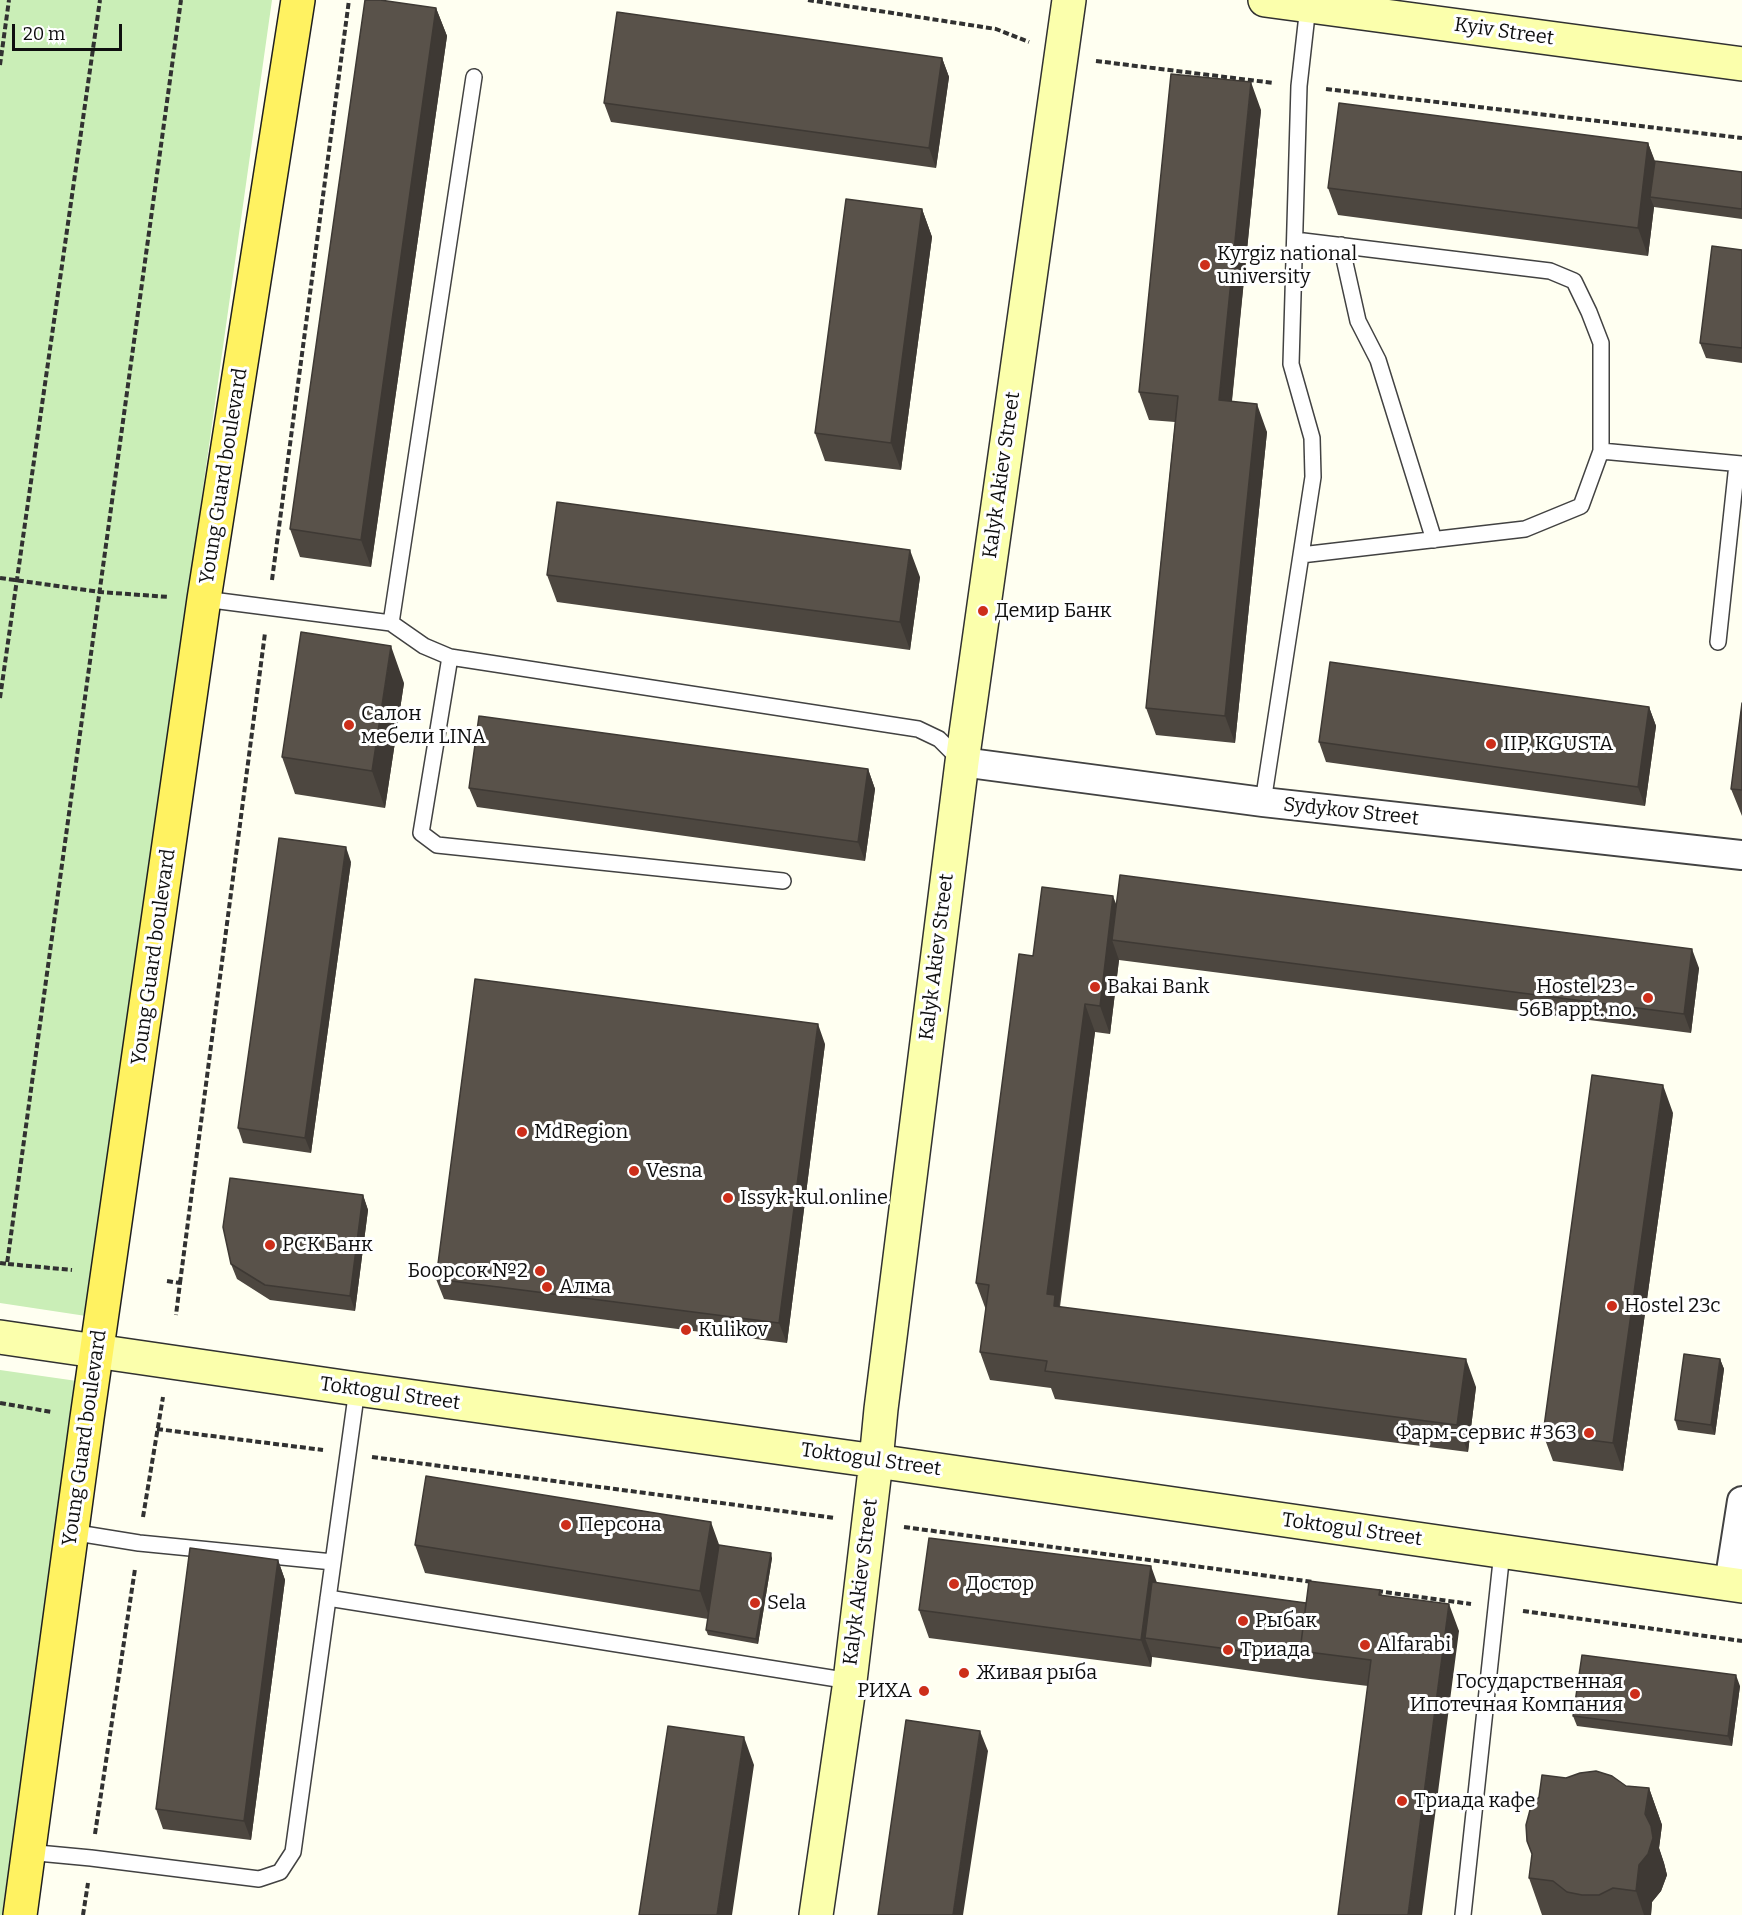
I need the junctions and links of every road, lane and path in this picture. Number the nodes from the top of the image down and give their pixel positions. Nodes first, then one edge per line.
1 (9, 0) edge
2 (99, 0) edge
3 (181, 0) edge
4 (298, 0) edge
5 (349, 0) edge
6 (1069, 0) edge
7 (1266, 0) edge
8 (1308, 6) junction
9 (1742, 64) edge
10 (0, 65) edge
11 (474, 77) dead end
12 (1295, 240) junction
13 (1341, 245) junction
14 (1601, 451) junction
15 (1739, 464) edge
16 (1434, 540) junction
17 (1301, 555) junction
18 (0, 578) edge
19 (17, 580) junction
20 (100, 591) junction
21 (204, 599) junction
22 (268, 607) junction
23 (391, 623) junction
24 (1718, 642) dead end
25 (450, 657) junction
26 (0, 698) edge
27 (962, 762) junction
28 (1263, 802) junction
29 (1742, 855) edge
30 (783, 881) dead end
31 (0, 1263) edge
32 (7, 1264) junction
33 (75, 1270) dead end
34 (166, 1281) dead end
35 (180, 1283) junction
36 (176, 1315) dead end
37 (0, 1337) edge
38 (97, 1352) junction
39 (164, 1388) dead end
40 (357, 1389) junction
41 (0, 1403) edge
42 (57, 1413) dead end
43 (157, 1429) junction
44 (348, 1454) junction
45 (876, 1461) junction
46 (1742, 1501) edge
47 (869, 1522) junction
48 (71, 1532) junction
49 (139, 1543) junction
50 (1502, 1552) junction
51 (333, 1562) junction
52 (1320, 1583) edge
53 (1736, 1585) edge
54 (1368, 1590) edge
55 (328, 1598) junction
56 (1497, 1607) junction
57 (1742, 1641) edge
58 (849, 1681) junction
59 (27, 1852) junction
60 (91, 1857) junction
61 (20, 1915) edge
62 (83, 1915) edge
63 (816, 1915) edge
64 (1463, 1915) edge

1 - 10 path
2 - 19 path
3 - 20 path
4 - 21 main road, Young Guard boulevard
5 - 22 path
6 - 27 main road, Kalyk Akiev Street
7 - 8 main road, Kyiv Street
8 - 9 main road, Kyiv Street
8 - 12 lane
11 - 23 lane
12 - 13 lane
12 - 17 lane
13 - 14 lane
13 - 16 lane
14 - 15 lane
14 - 16 lane
15 - 24 lane
16 - 17 lane
17 - 28 lane
18 - 19 path
19 - 20 path
19 - 26 path
20 - 21 path
20 - 32 path
21 - 22 lane
21 - 38 main road, Young Guard boulevard
22 - 23 lane
22 - 35 path
23 - 25 lane
25 - 27 lane
25 - 30 lane
27 - 28 street, Sydykov Street
27 - 45 main road, Kalyk Akiev Street
28 - 29 street, Sydykov Street
31 - 32 path
32 - 33 path
34 - 35 path
35 - 36 path
37 - 38 main road, Toktogul Street
38 - 40 main road, Toktogul Street
38 - 48 main road, Young Guard boulevard
39 - 43 path
40 - 44 lane
40 - 45 main road, Toktogul Street
41 - 42 path
43 - 44 path
43 - 49 path
44 - 47 path
44 - 51 lane
45 - 47 main road, Kalyk Akiev Street
45 - 50 main road, Toktogul Street
46 - 53 street
47 - 52 path
47 - 58 main road, Kalyk Akiev Street
48 - 49 lane
48 - 59 main road, Young Guard boulevard
49 - 51 lane
49 - 60 path
50 - 53 main road, Toktogul Street
50 - 56 lane
51 - 55 lane
54 - 56 path
55 - 58 lane
55 - 60 lane
56 - 57 path
56 - 64 lane
58 - 63 main road, Kalyk Akiev Street
59 - 60 lane
59 - 61 main road, Young Guard boulevard
60 - 62 path

